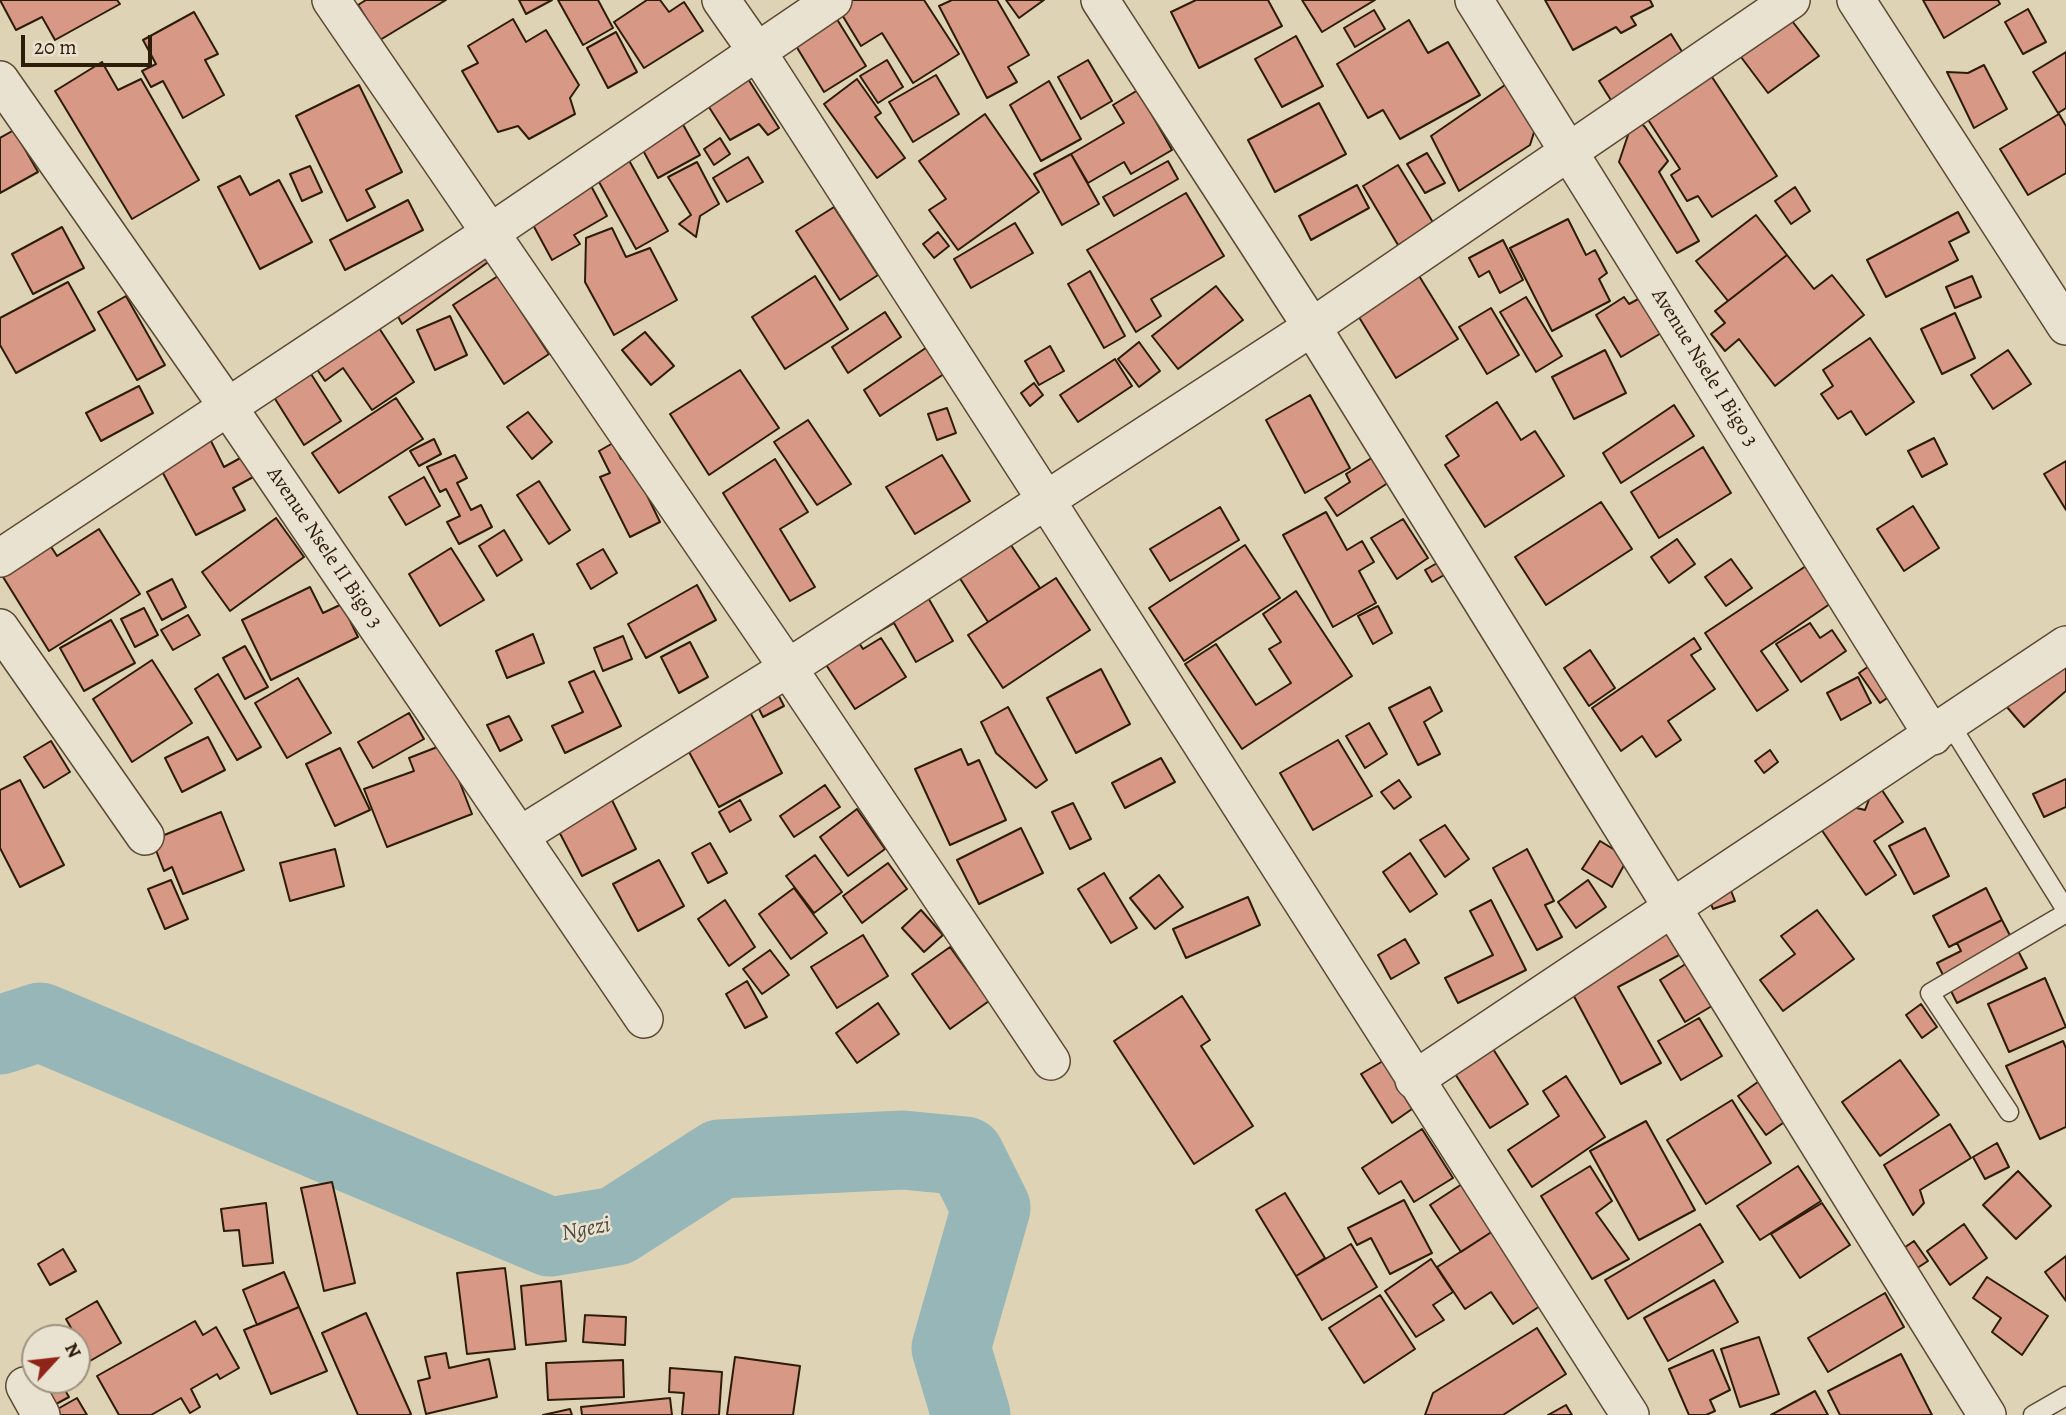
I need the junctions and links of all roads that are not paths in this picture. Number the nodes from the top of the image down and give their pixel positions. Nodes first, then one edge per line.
1 (331, 0) edge
2 (721, 0) edge
3 (833, 0) edge
4 (1100, 0) edge
5 (1474, 0) edge
6 (1791, 0) edge
7 (1856, 0) edge
8 (758, 52) junction
9 (0, 80) edge
10 (1569, 151) junction
11 (490, 233) junction
12 (2066, 326) edge
13 (1312, 327) junction
14 (228, 407) junction
15 (1046, 500) junction
16 (0, 558) edge
17 (0, 628) edge
18 (2066, 645) edge
19 (788, 668) junction
20 (1941, 730) junction
21 (521, 835) junction
22 (145, 836) dead end
23 (1671, 908) junction
24 (2066, 911) edge
25 (644, 1019) dead end
26 (1051, 1061) dead end
27 (1414, 1080) junction
28 (2009, 1112) dead end
29 (2066, 1396) edge
30 (1630, 1415) edge
31 (1987, 1415) edge
32 (2034, 1415) edge

1 - 11 street
2 - 8 street
3 - 8 street
4 - 13 street
5 - 10 street, Avenue Nsele I Bigo 3
6 - 10 street
7 - 12 street
8 - 11 street
8 - 15 street
9 - 14 street, Avenue Nsele II Bigo 3
10 - 13 street
10 - 20 street, Avenue Nsele I Bigo 3
11 - 14 street
11 - 19 street
13 - 15 street
13 - 23 street
14 - 16 street
14 - 21 street, Avenue Nsele II Bigo 3
15 - 19 street
15 - 27 street
17 - 22 street
18 - 20 street
19 - 21 street
19 - 26 street
20 - 23 street
20 - 24 lane
21 - 25 street, Avenue Nsele II Bigo 3
23 - 27 street
23 - 31 street
24 - 28 lane
27 - 30 street
29 - 32 lane

